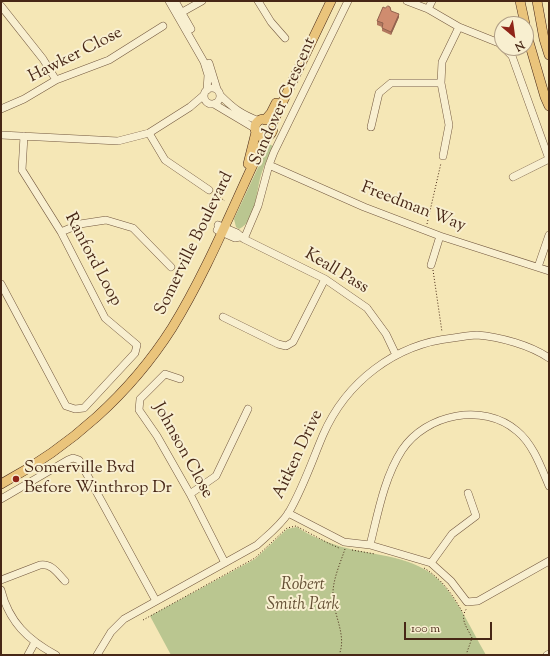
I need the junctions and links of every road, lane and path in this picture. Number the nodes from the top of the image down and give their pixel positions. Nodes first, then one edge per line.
1 (169, 1) edge
2 (175, 1) edge
3 (202, 1) edge
4 (258, 1) edge
5 (326, 1) edge
6 (331, 1) edge
7 (348, 1) edge
8 (407, 1) edge
9 (432, 1) edge
10 (520, 1) edge
11 (537, 1) edge
12 (1, 6) edge
13 (428, 9) junction
14 (179, 14) junction
15 (523, 16) edge
16 (163, 26) dead end
17 (459, 27) junction
18 (285, 38) dead end
19 (494, 41) edge
20 (549, 55) edge
21 (512, 56) edge
22 (533, 56) edge
23 (56, 80) junction
24 (441, 83) junction
25 (206, 92) junction
26 (219, 92) junction
27 (211, 103) junction
28 (549, 106) edge
29 (190, 107) junction
30 (1, 109) edge
31 (262, 125) junction
32 (371, 127) dead end
33 (149, 133) junction
34 (1, 135) edge
35 (24, 136) junction
36 (266, 137) junction
37 (443, 156) joint
38 (549, 159) edge
39 (270, 165) junction
40 (513, 177) dead end
41 (209, 190) joint
42 (225, 201) dead end
43 (220, 228) junction
44 (425, 230) junction
45 (61, 232) junction
46 (549, 235) edge
47 (440, 236) junction
48 (242, 238) junction
49 (431, 265) joint
50 (171, 267) dead end
51 (538, 267) junction
52 (549, 271) edge
53 (325, 279) junction
54 (1, 284) edge
55 (223, 317) dead end
56 (443, 339) junction
57 (396, 355) junction
58 (549, 358) edge
59 (180, 379) dead end
60 (248, 409) dead end
61 (1, 479) edge
62 (1, 484) edge
63 (549, 486) edge
64 (468, 493) dead end
65 (190, 494) junction
66 (1, 499) edge
67 (288, 513) junction
68 (370, 545) junction
69 (345, 549) junction
70 (381, 554) dead end
71 (549, 560) edge
72 (225, 563) junction
73 (431, 563) junction
74 (422, 567) dead end
75 (1, 580) edge
76 (65, 581) dead end
77 (1, 590) edge
78 (156, 601) junction
79 (467, 602) junction
80 (463, 613) junction
81 (143, 620) dead end
82 (35, 642) junction
83 (45, 652) edge
84 (28, 655) edge
85 (56, 655) edge
86 (97, 655) edge
87 (339, 655) edge
88 (466, 655) edge

1 - 14 street
2 - 14 street
3 - 14 street
4 - 18 street
5 - 31 main road, Somerville Boulevard
6 - 31 main road, Somerville Boulevard
7 - 39 street, Sandover Crescent
8 - 13 street
9 - 13 street
10 - 15 main road
11 - 20 main road
12 - 23 street
13 - 17 street
14 - 25 street
14 - 26 street
16 - 23 street, Hawker Close
17 - 19 street
17 - 24 street
21 - 38 street
22 - 28 main road
23 - 30 street, Hawker Close
24 - 32 street
24 - 37 street
25 - 26 street
25 - 27 street
25 - 29 street
26 - 27 street
26 - 31 street
27 - 29 street
27 - 31 street
29 - 33 street
31 - 36 main road
31 - 36 main road, Somerville Boulevard
31 - 43 main road, Somerville Boulevard
33 - 35 street
33 - 41 street
34 - 35 street
35 - 45 street, Ranford Loop
36 - 43 main road, Somerville Boulevard
37 - 44 path
38 - 40 street
39 - 44 street, Freedman Way
39 - 48 street, Sandover Crescent
41 - 42 path
43 - 48 street, Keall Pass
43 - 61 main road, Somerville Boulevard
43 - 62 main road, Somerville Boulevard
44 - 47 street, Freedman Way
45 - 50 street
45 - 54 street, Ranford Loop
46 - 51 street
47 - 49 street
47 - 51 street, Freedman Way
48 - 53 street, Keall Pass
49 - 56 path
51 - 52 street, Freedman Way
53 - 55 street
53 - 57 street, Keall Pass
56 - 57 street, Aitken Drive
56 - 58 street, Aitken Drive
57 - 67 street, Aitken Drive
59 - 65 street, Johnson Close
60 - 65 street
63 - 68 street
64 - 73 street
65 - 72 street, Johnson Close
66 - 78 street
67 - 68 street
67 - 72 street, Aitken Drive
68 - 73 street
69 - 70 path
69 - 81 path
69 - 87 path
71 - 79 street
72 - 78 street, Aitken Drive
73 - 79 street
74 - 80 path
75 - 76 street
77 - 82 street
78 - 86 street, Aitken Drive
79 - 80 path
80 - 88 path
82 - 83 street
82 - 84 street
83 - 85 street

